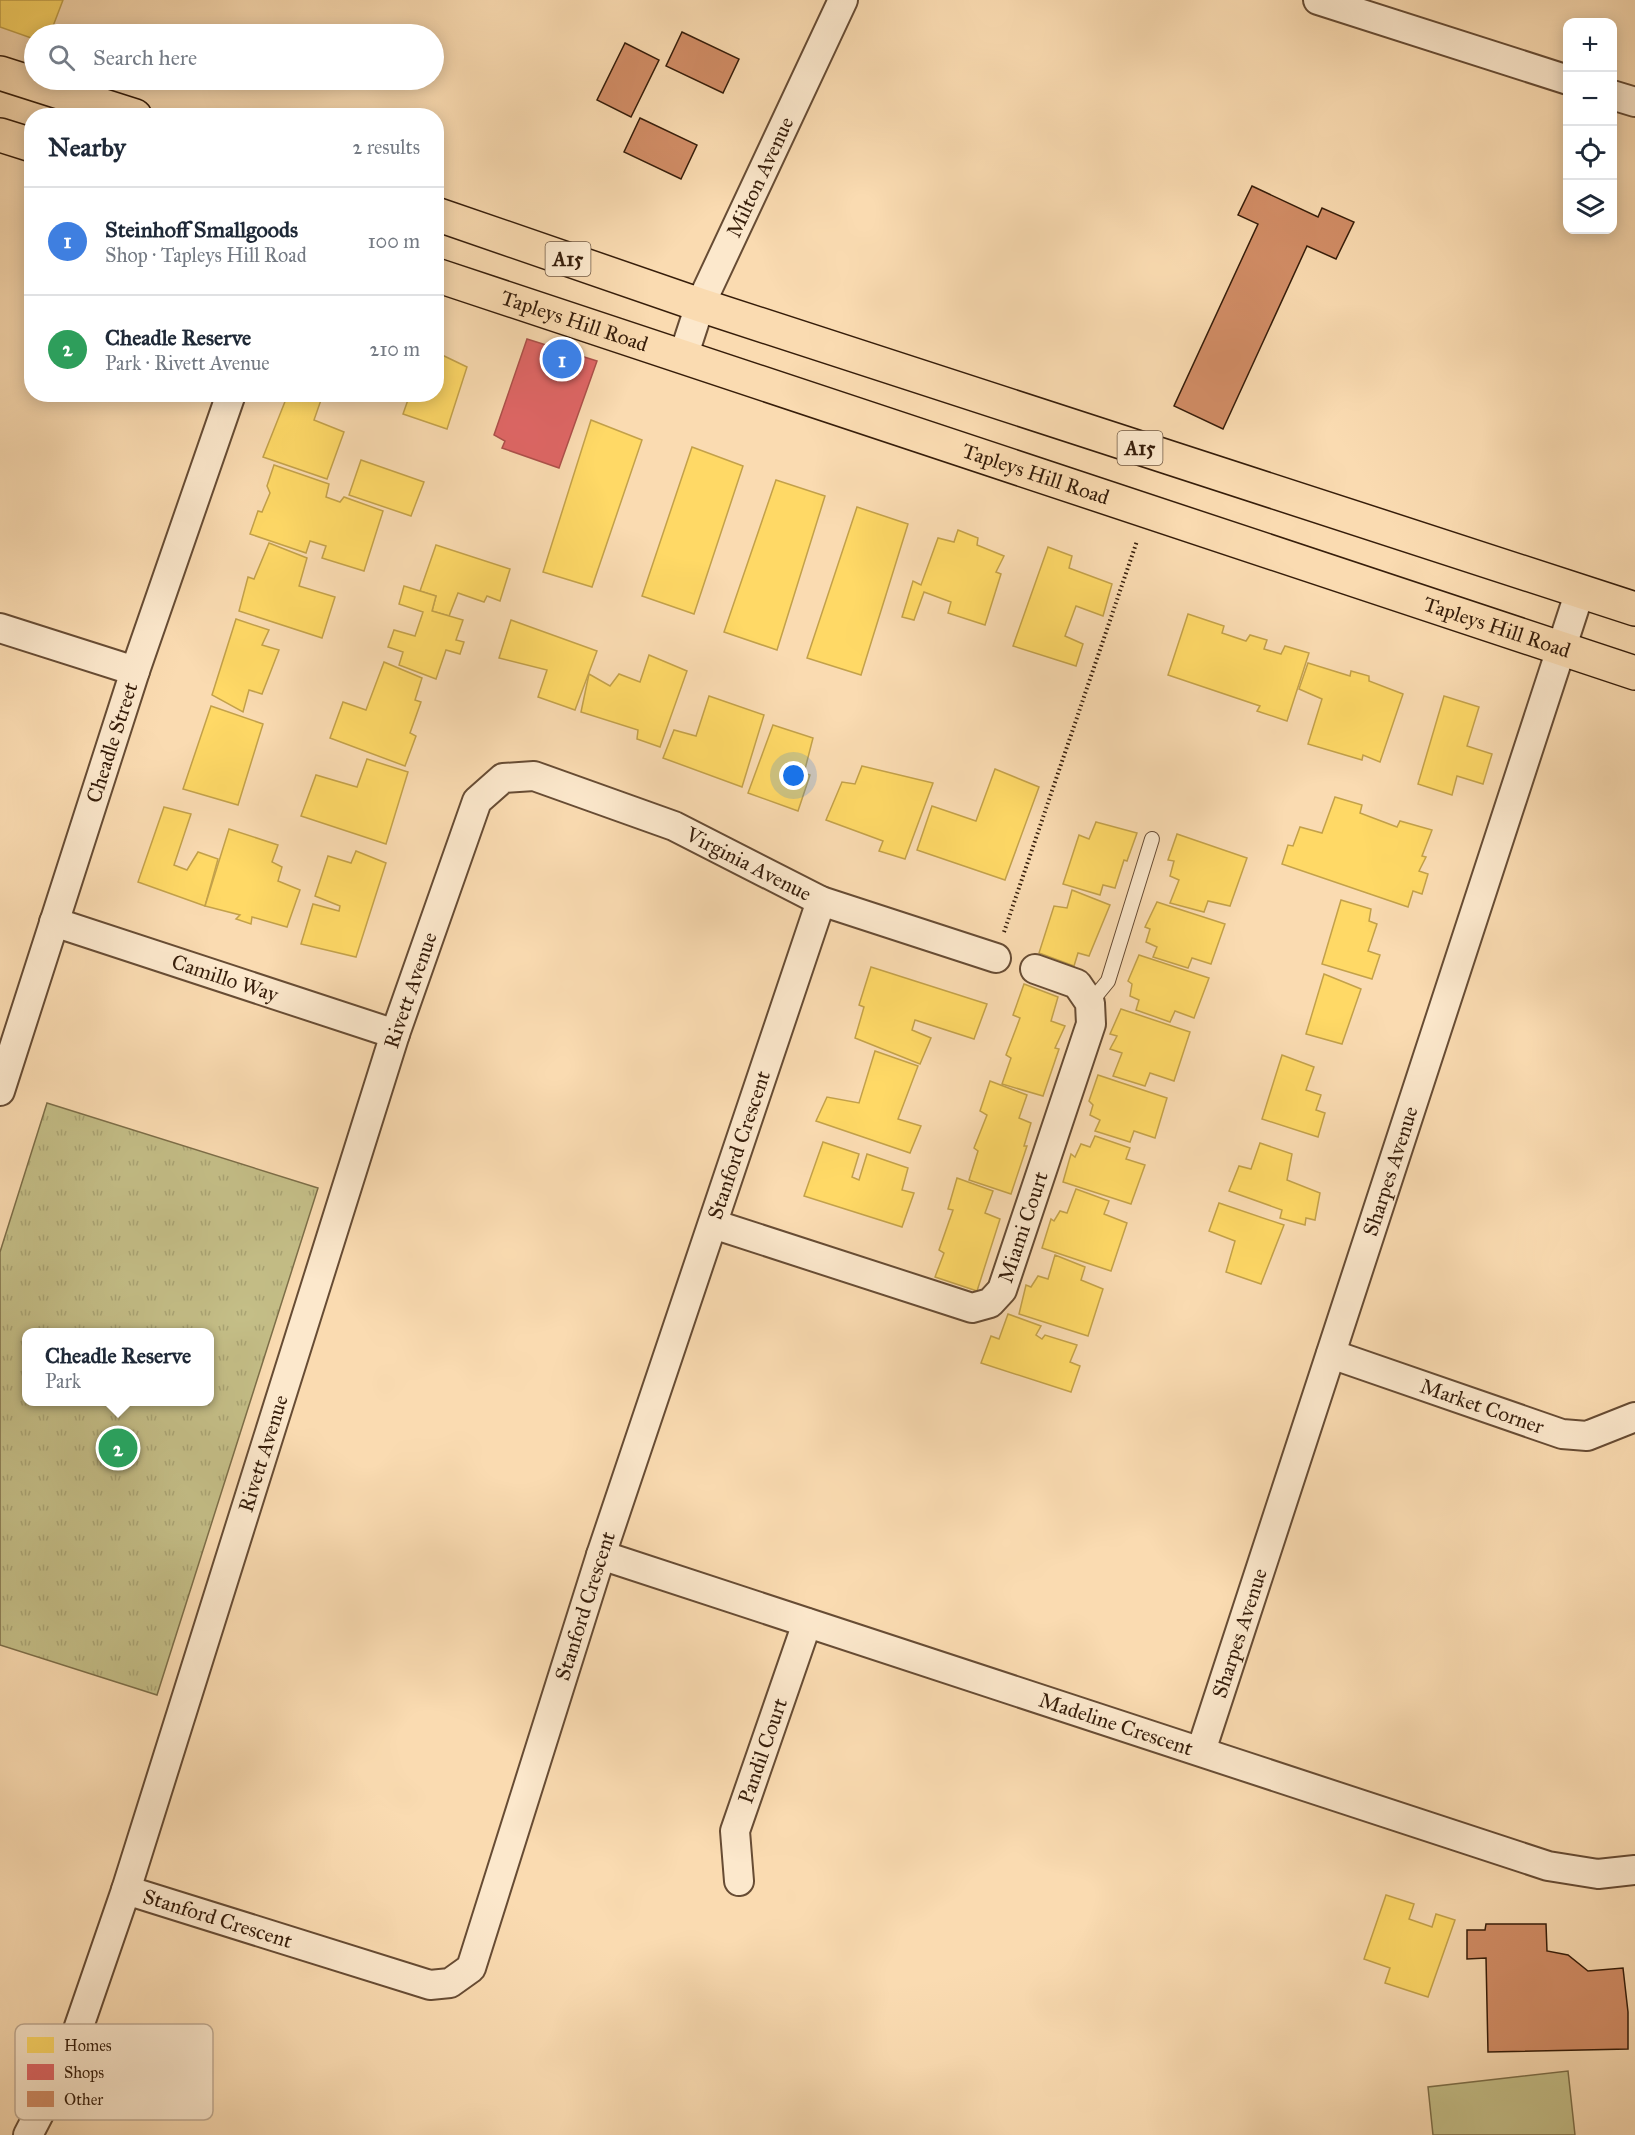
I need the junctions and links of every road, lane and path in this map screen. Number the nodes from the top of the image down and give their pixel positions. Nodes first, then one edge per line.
1 (843, 0) edge
2 (1318, 0) edge
3 (0, 73) edge
4 (1563, 78) edge
5 (24, 81) edge
6 (53, 90) edge
7 (1617, 97) edge
8 (1635, 102) edge
9 (110, 108) edge
10 (0, 135) edge
11 (24, 142) edge
12 (444, 217) edge
13 (444, 278) edge
14 (700, 305) junction
15 (683, 357) junction
16 (228, 402) edge
17 (1139, 532) dead end
18 (1580, 591) junction
19 (1635, 609) edge
20 (0, 628) edge
21 (1561, 650) junction
22 (135, 671) junction
23 (1635, 674) edge
24 (503, 778) joint
25 (1152, 839) dead end
26 (820, 901) junction
27 (54, 922) junction
28 (996, 958) joint
29 (1035, 969) dead end
30 (1090, 1003) junction
31 (395, 1034) junction
32 (0, 1091) edge
33 (713, 1224) junction
34 (1331, 1354) junction
35 (1635, 1416) edge
36 (601, 1555) junction
37 (807, 1623) junction
38 (1201, 1752) junction
39 (1635, 1870) edge
40 (739, 1881) dead end
41 (126, 1890) junction
42 (80, 2024) edge
43 (36, 2120) edge
44 (28, 2135) edge

1 - 14 street, Milton Avenue
2 - 4 street
3 - 5 main road
6 - 9 main road
7 - 8 street
10 - 11 main road
12 - 14 main road, A15
13 - 15 main road, Tapleys Hill Road
14 - 15 street, Milton Avenue
14 - 18 main road, A15
15 - 21 main road, Tapleys Hill Road
16 - 22 street, Cheadle Street
17 - 28 path
18 - 19 main road, A15
18 - 21 street, Sharpes Avenue
20 - 22 street
21 - 23 main road, Tapleys Hill Road
21 - 34 street, Sharpes Avenue
22 - 27 street, Cheadle Street
24 - 26 street, Virginia Avenue
24 - 31 street, Rivett Avenue
25 - 30 lane
26 - 28 street, Virginia Avenue
26 - 33 street, Stanford Crescent
27 - 31 street, Camillo Way
27 - 32 street, Cheadle Street
29 - 30 street
30 - 33 street, Miami Court
31 - 41 street, Rivett Avenue
33 - 36 street, Stanford Crescent
34 - 35 street, Market Corner
34 - 38 street, Sharpes Avenue
36 - 37 street, Madeline Crescent
36 - 41 street, Stanford Crescent
37 - 38 street, Madeline Crescent
37 - 40 street, Pandil Court
38 - 39 street, Madeline Crescent
41 - 42 street, Rivett Avenue
43 - 44 street, Rivett Avenue

